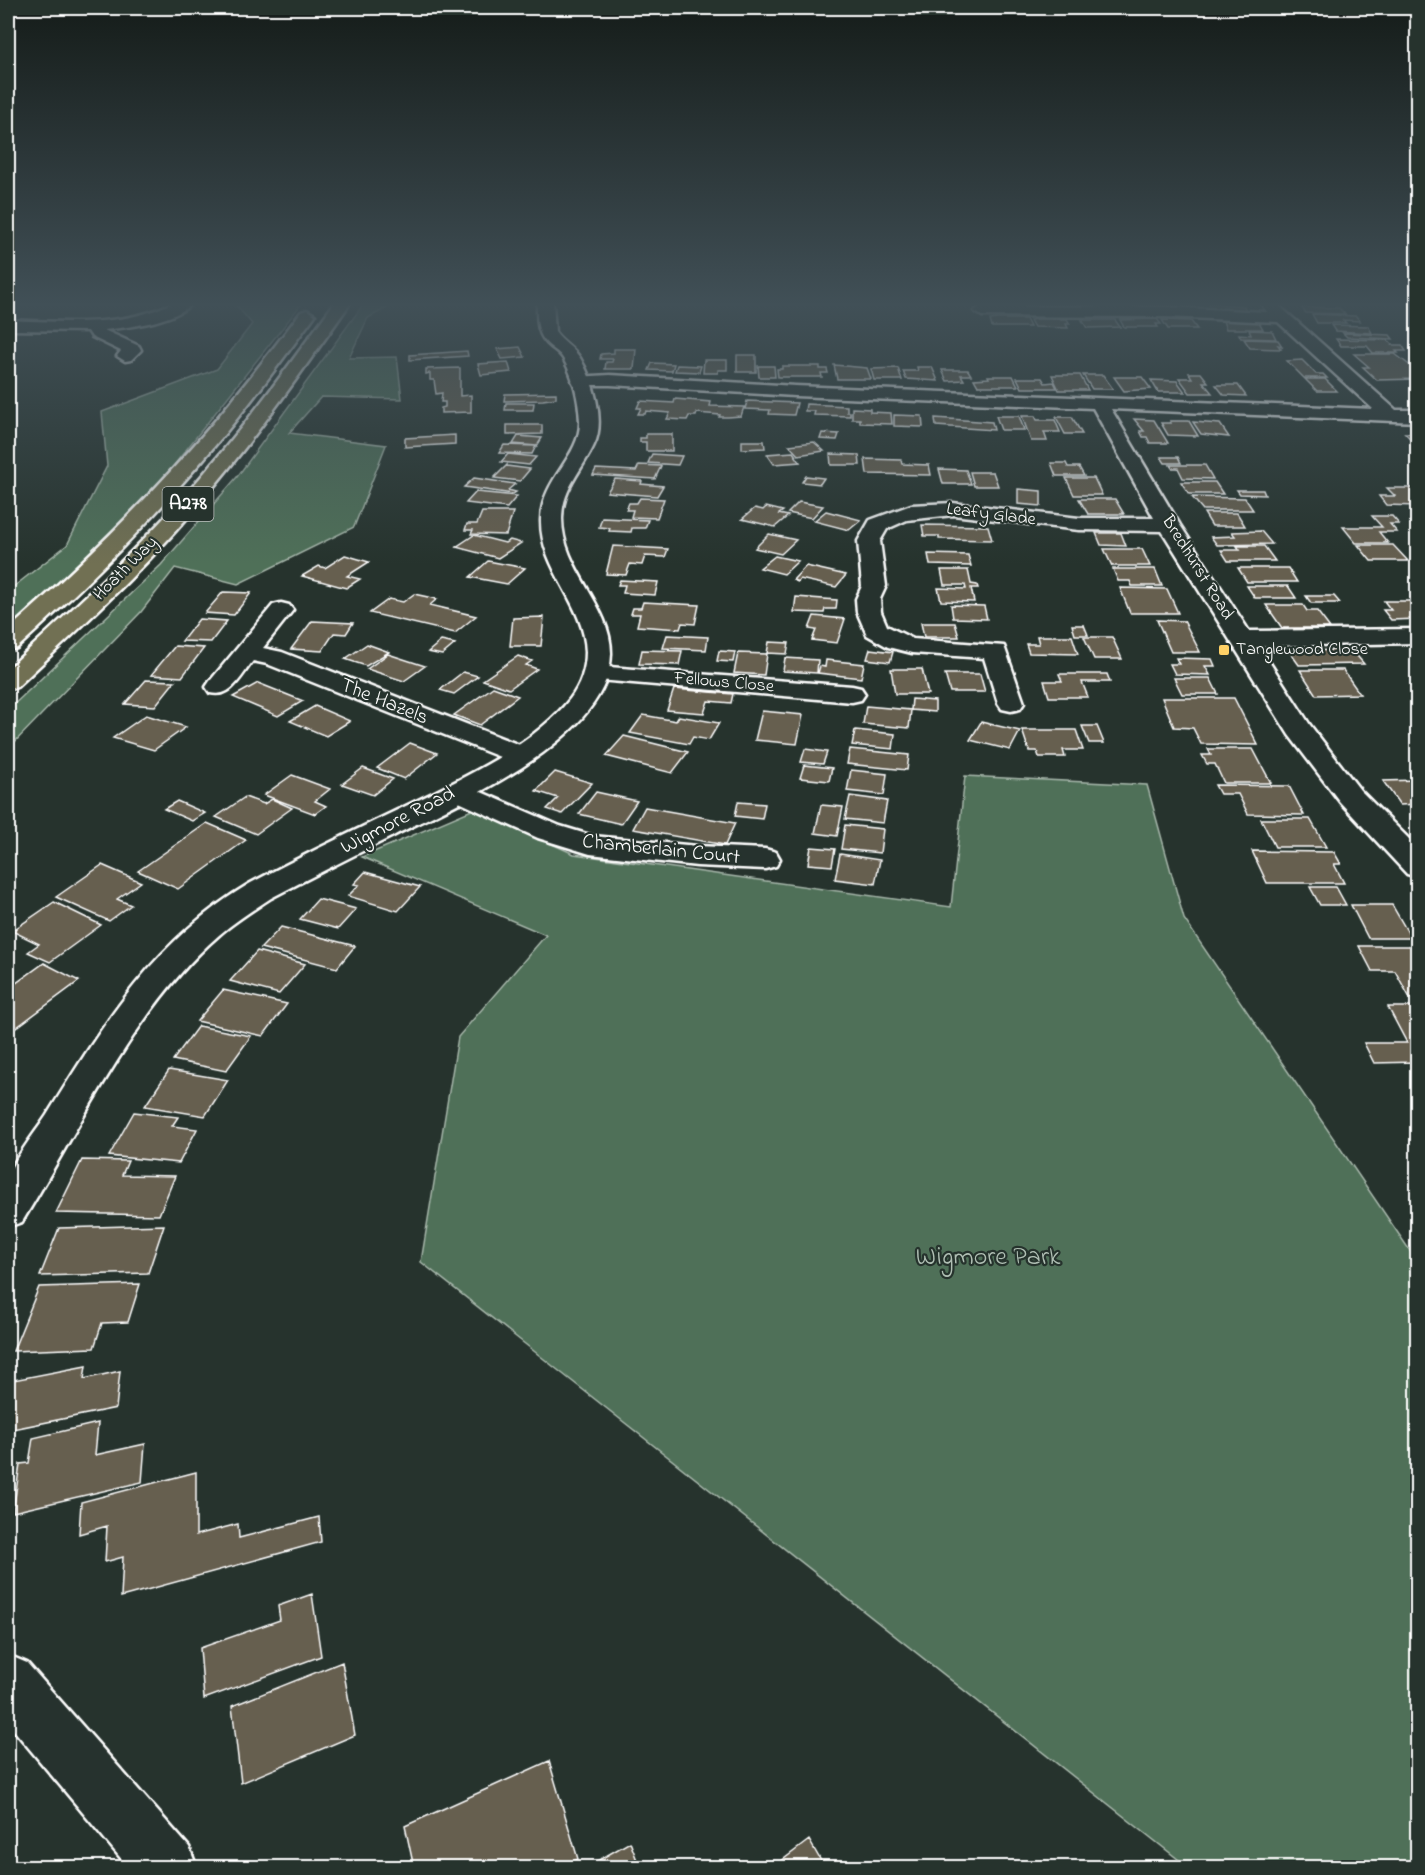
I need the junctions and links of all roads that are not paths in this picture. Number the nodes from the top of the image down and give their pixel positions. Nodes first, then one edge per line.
1 (250, 390) edge
2 (280, 390) edge
3 (582, 390) edge
4 (770, 390) edge
5 (1363, 390) edge
6 (1098, 402) junction
7 (1391, 415) junction
8 (1418, 416) edge
9 (1169, 525) junction
10 (281, 610) dead end
11 (1418, 636) edge
12 (1241, 639) junction
13 (8, 643) edge
14 (248, 653) junction
15 (596, 674) junction
16 (8, 682) edge
17 (219, 687) dead end
18 (852, 694) dead end
19 (1011, 703) dead end
20 (520, 754) junction
21 (458, 791) junction
22 (765, 859) dead end
23 (1418, 867) edge
24 (8, 1210) edge
25 (8, 1682) edge
26 (168, 1868) edge

1 - 13 main road, Hoath Way / A278
2 - 16 main road, Hoath Way / A278
3 - 15 street, Wigmore Road
4 - 6 street
5 - 7 street
6 - 7 street
6 - 9 street, Bredhurst Road
7 - 8 street
9 - 12 street, Bredhurst Road
9 - 19 street, Leafy Glade
10 - 14 street
11 - 12 street
12 - 23 street, Bredhurst Road
14 - 17 street
14 - 20 street, The Hazels
15 - 18 street, Fellows Close
15 - 20 street, Wigmore Road
20 - 21 street, Wigmore Road
21 - 22 street, Chamberlain Court
21 - 24 street, Wigmore Road
25 - 26 street

